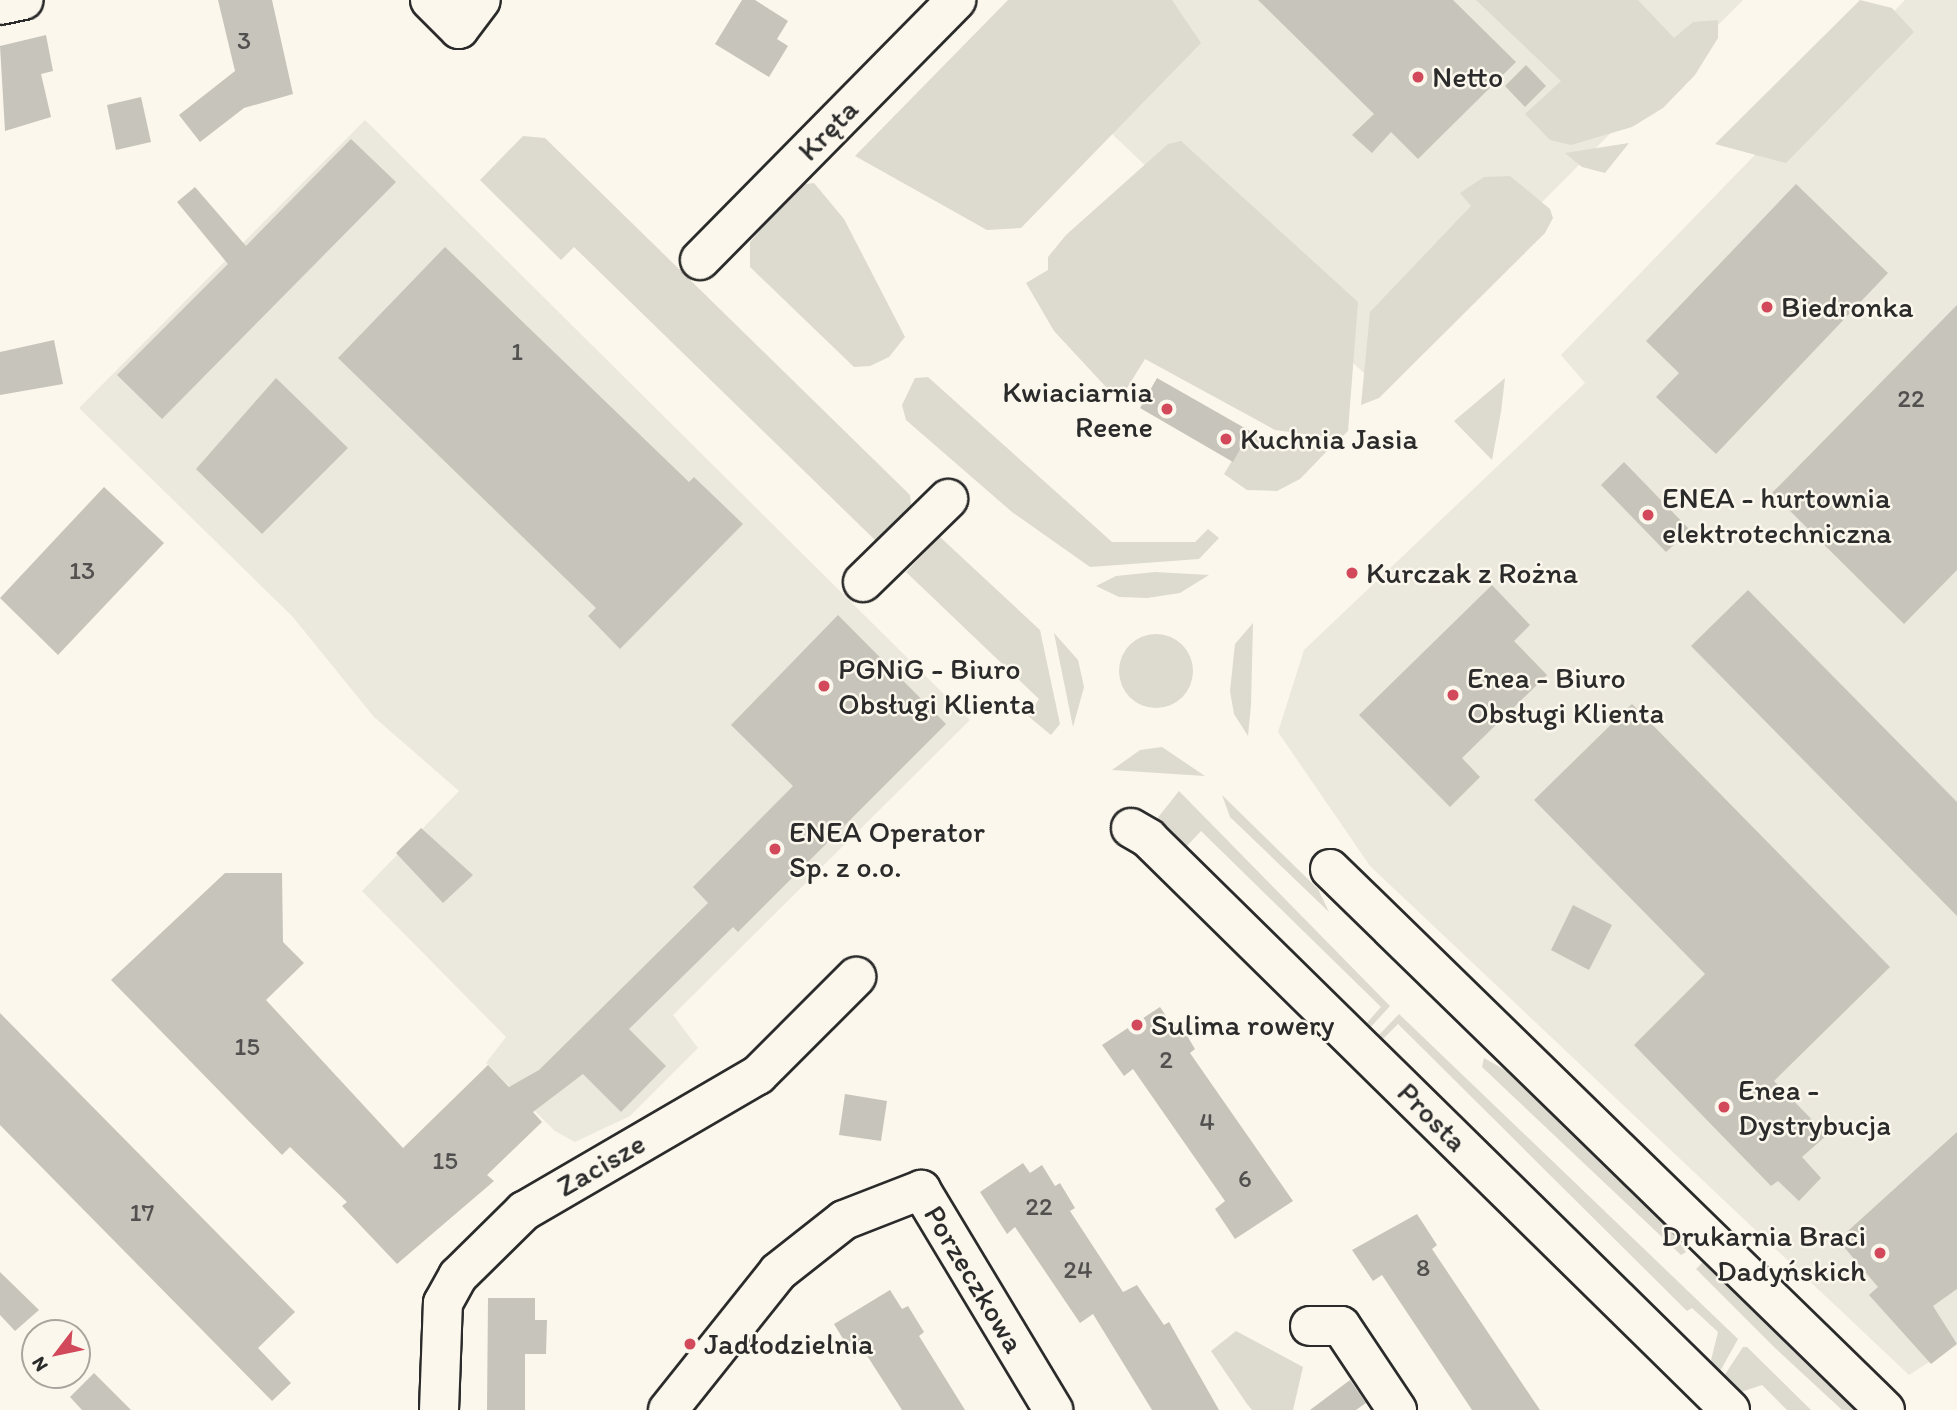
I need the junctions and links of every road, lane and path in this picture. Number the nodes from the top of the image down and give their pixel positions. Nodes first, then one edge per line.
1 (23, 0) edge
2 (430, 0) edge
3 (956, 0) edge
4 (0, 5) edge
5 (470, 14) edge
6 (699, 260) dead end
7 (948, 499) dead end
8 (863, 582) dead end
9 (1131, 828) dead end
10 (1330, 869) dead end
11 (856, 977) dead end
12 (1310, 1326) dead end
13 (439, 1410) edge
14 (668, 1410) edge
15 (1053, 1410) edge
16 (1397, 1410) edge
17 (1730, 1410) edge
18 (1885, 1410) edge

1 - 4 street
2 - 5 street
3 - 6 street, Kręta
7 - 8 street
9 - 17 street, Prosta
10 - 18 street
11 - 13 street, Zacisze
12 - 16 street
14 - 15 street, Porzeczkowa

